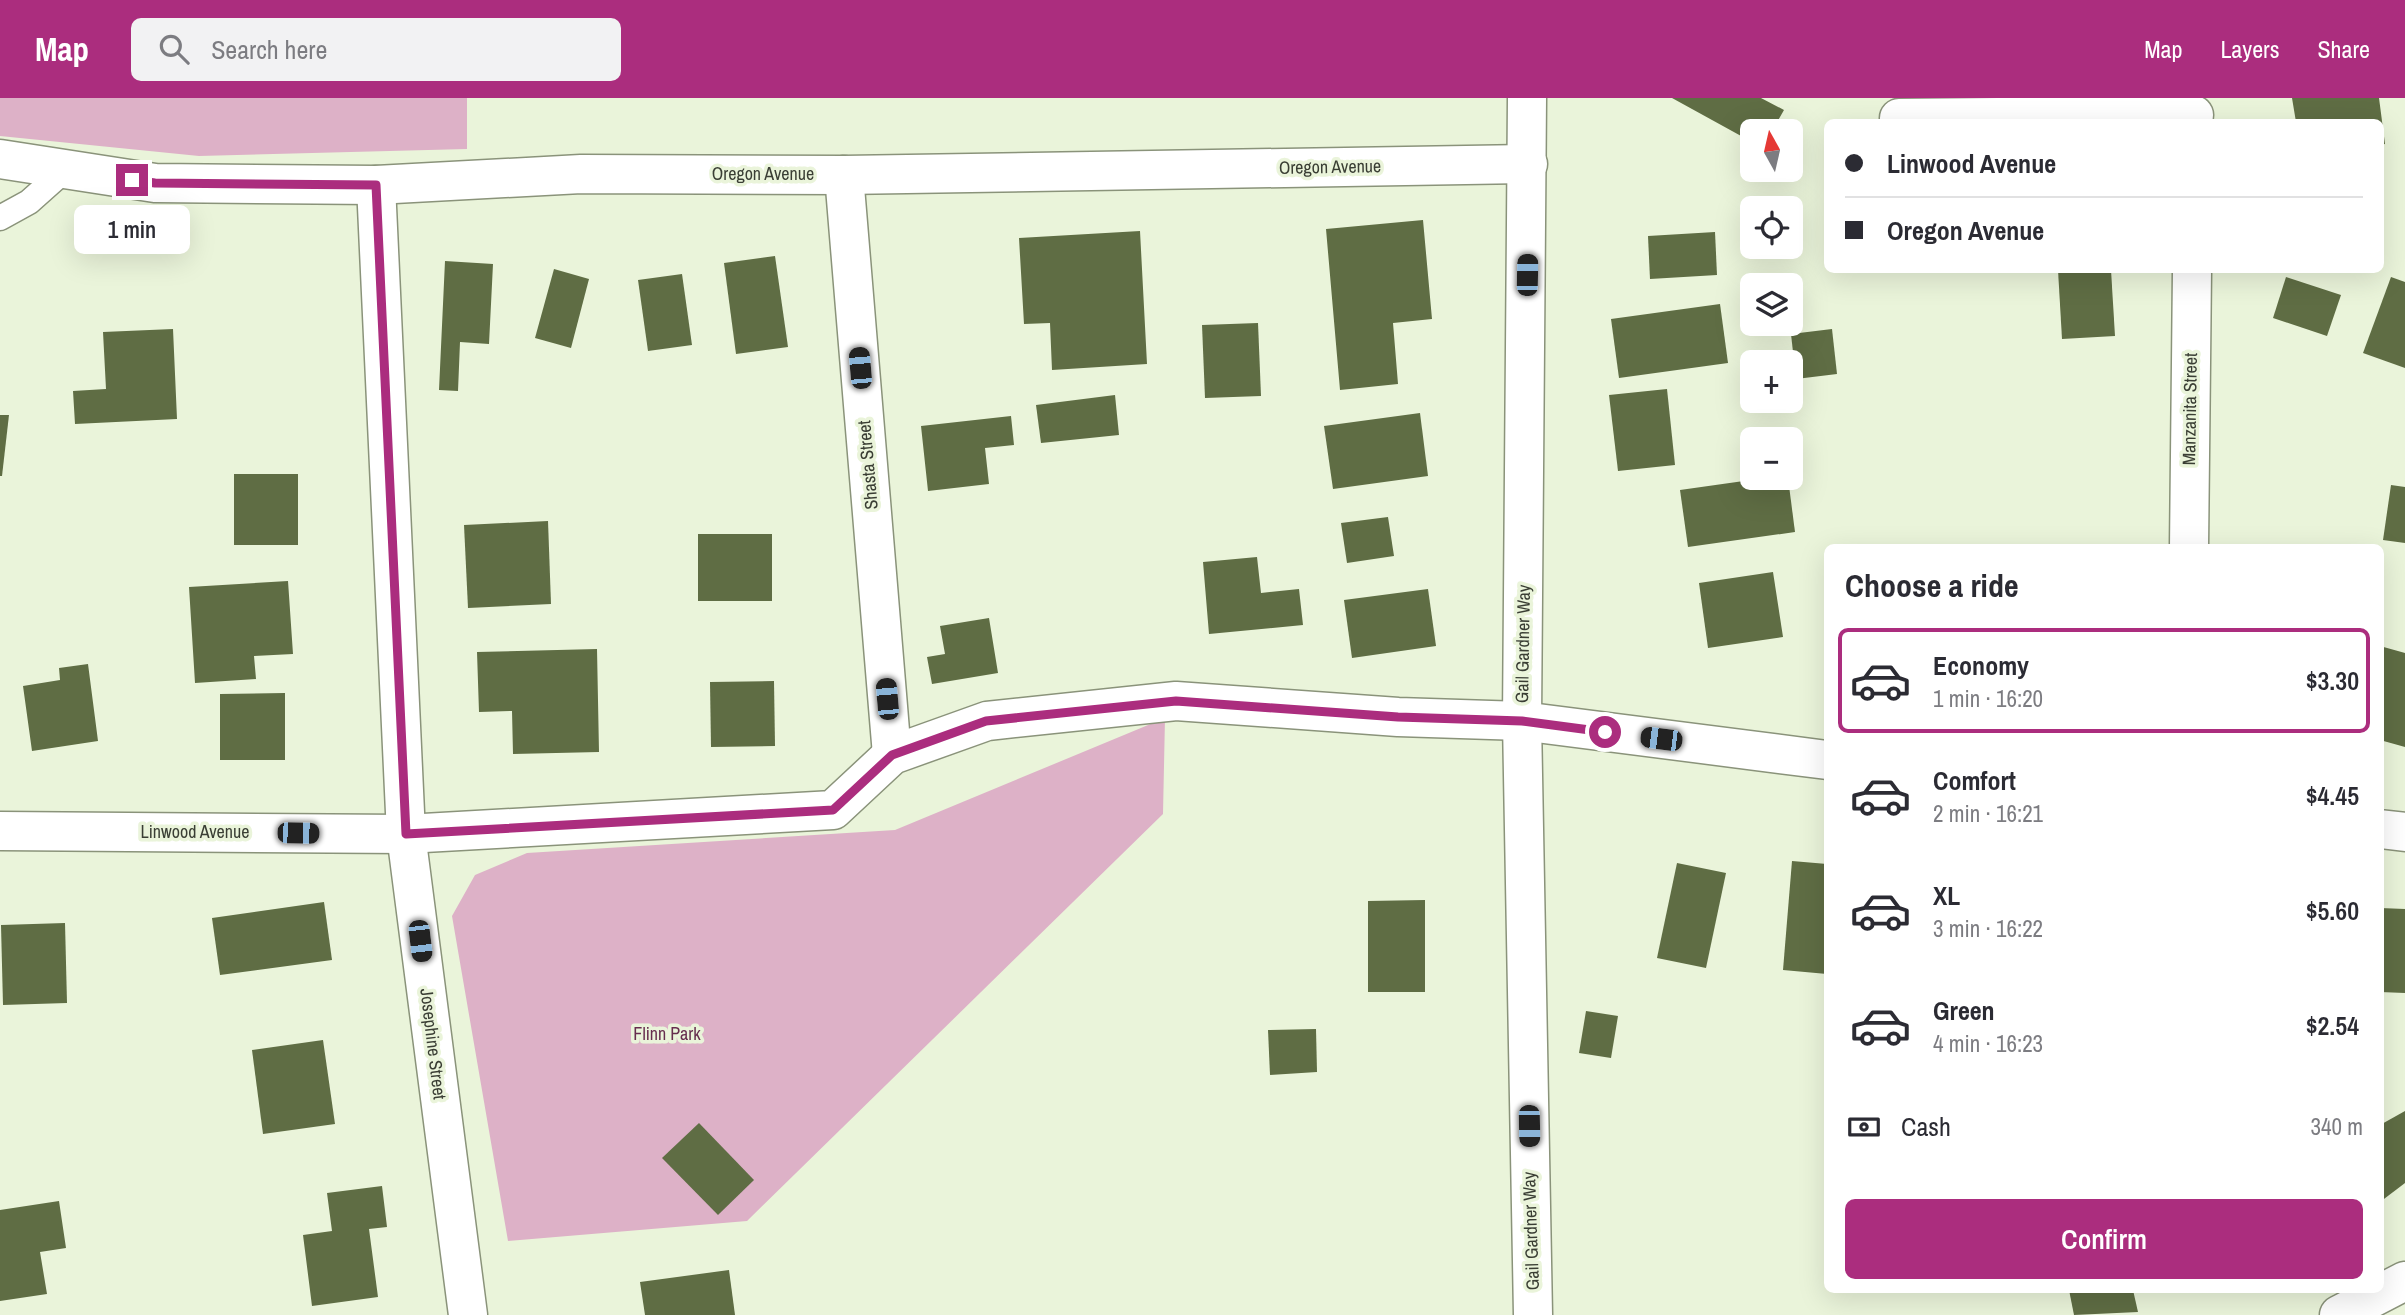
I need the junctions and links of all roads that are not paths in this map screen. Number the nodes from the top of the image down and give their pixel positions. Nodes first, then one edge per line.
1 (1527, 98) edge
2 (2194, 112) edge
3 (1899, 118) dead end
4 (0, 159) edge
5 (1528, 163) junction
6 (66, 169) junction
7 (844, 174) junction
8 (376, 185) junction
9 (0, 218) edge
10 (2192, 273) edge
11 (2189, 544) edge
12 (1522, 721) junction
13 (892, 755) junction
14 (1824, 760) edge
15 (2384, 830) edge
16 (0, 831) edge
17 (2405, 832) edge
18 (406, 834) junction
19 (2405, 1281) edge
20 (2384, 1292) edge
21 (2382, 1293) edge
22 (468, 1315) edge
23 (1534, 1315) edge
24 (2339, 1315) edge

1 - 5 street, Gail Gardner Way
2 - 3 street
4 - 6 street, Oregon Avenue
5 - 7 street, Oregon Avenue
5 - 12 street, Gail Gardner Way
6 - 8 street, Oregon Avenue
6 - 9 lane
7 - 8 street, Oregon Avenue
7 - 13 street, Shasta Street
8 - 18 street, Josephine Street
10 - 11 street, Manzanita Street
12 - 13 street, Linwood Avenue
12 - 14 street, Linwood Avenue
12 - 23 street, Gail Gardner Way
13 - 18 street, Linwood Avenue
15 - 17 street
16 - 18 street, Linwood Avenue
18 - 22 street, Josephine Street
19 - 20 street
21 - 24 street

